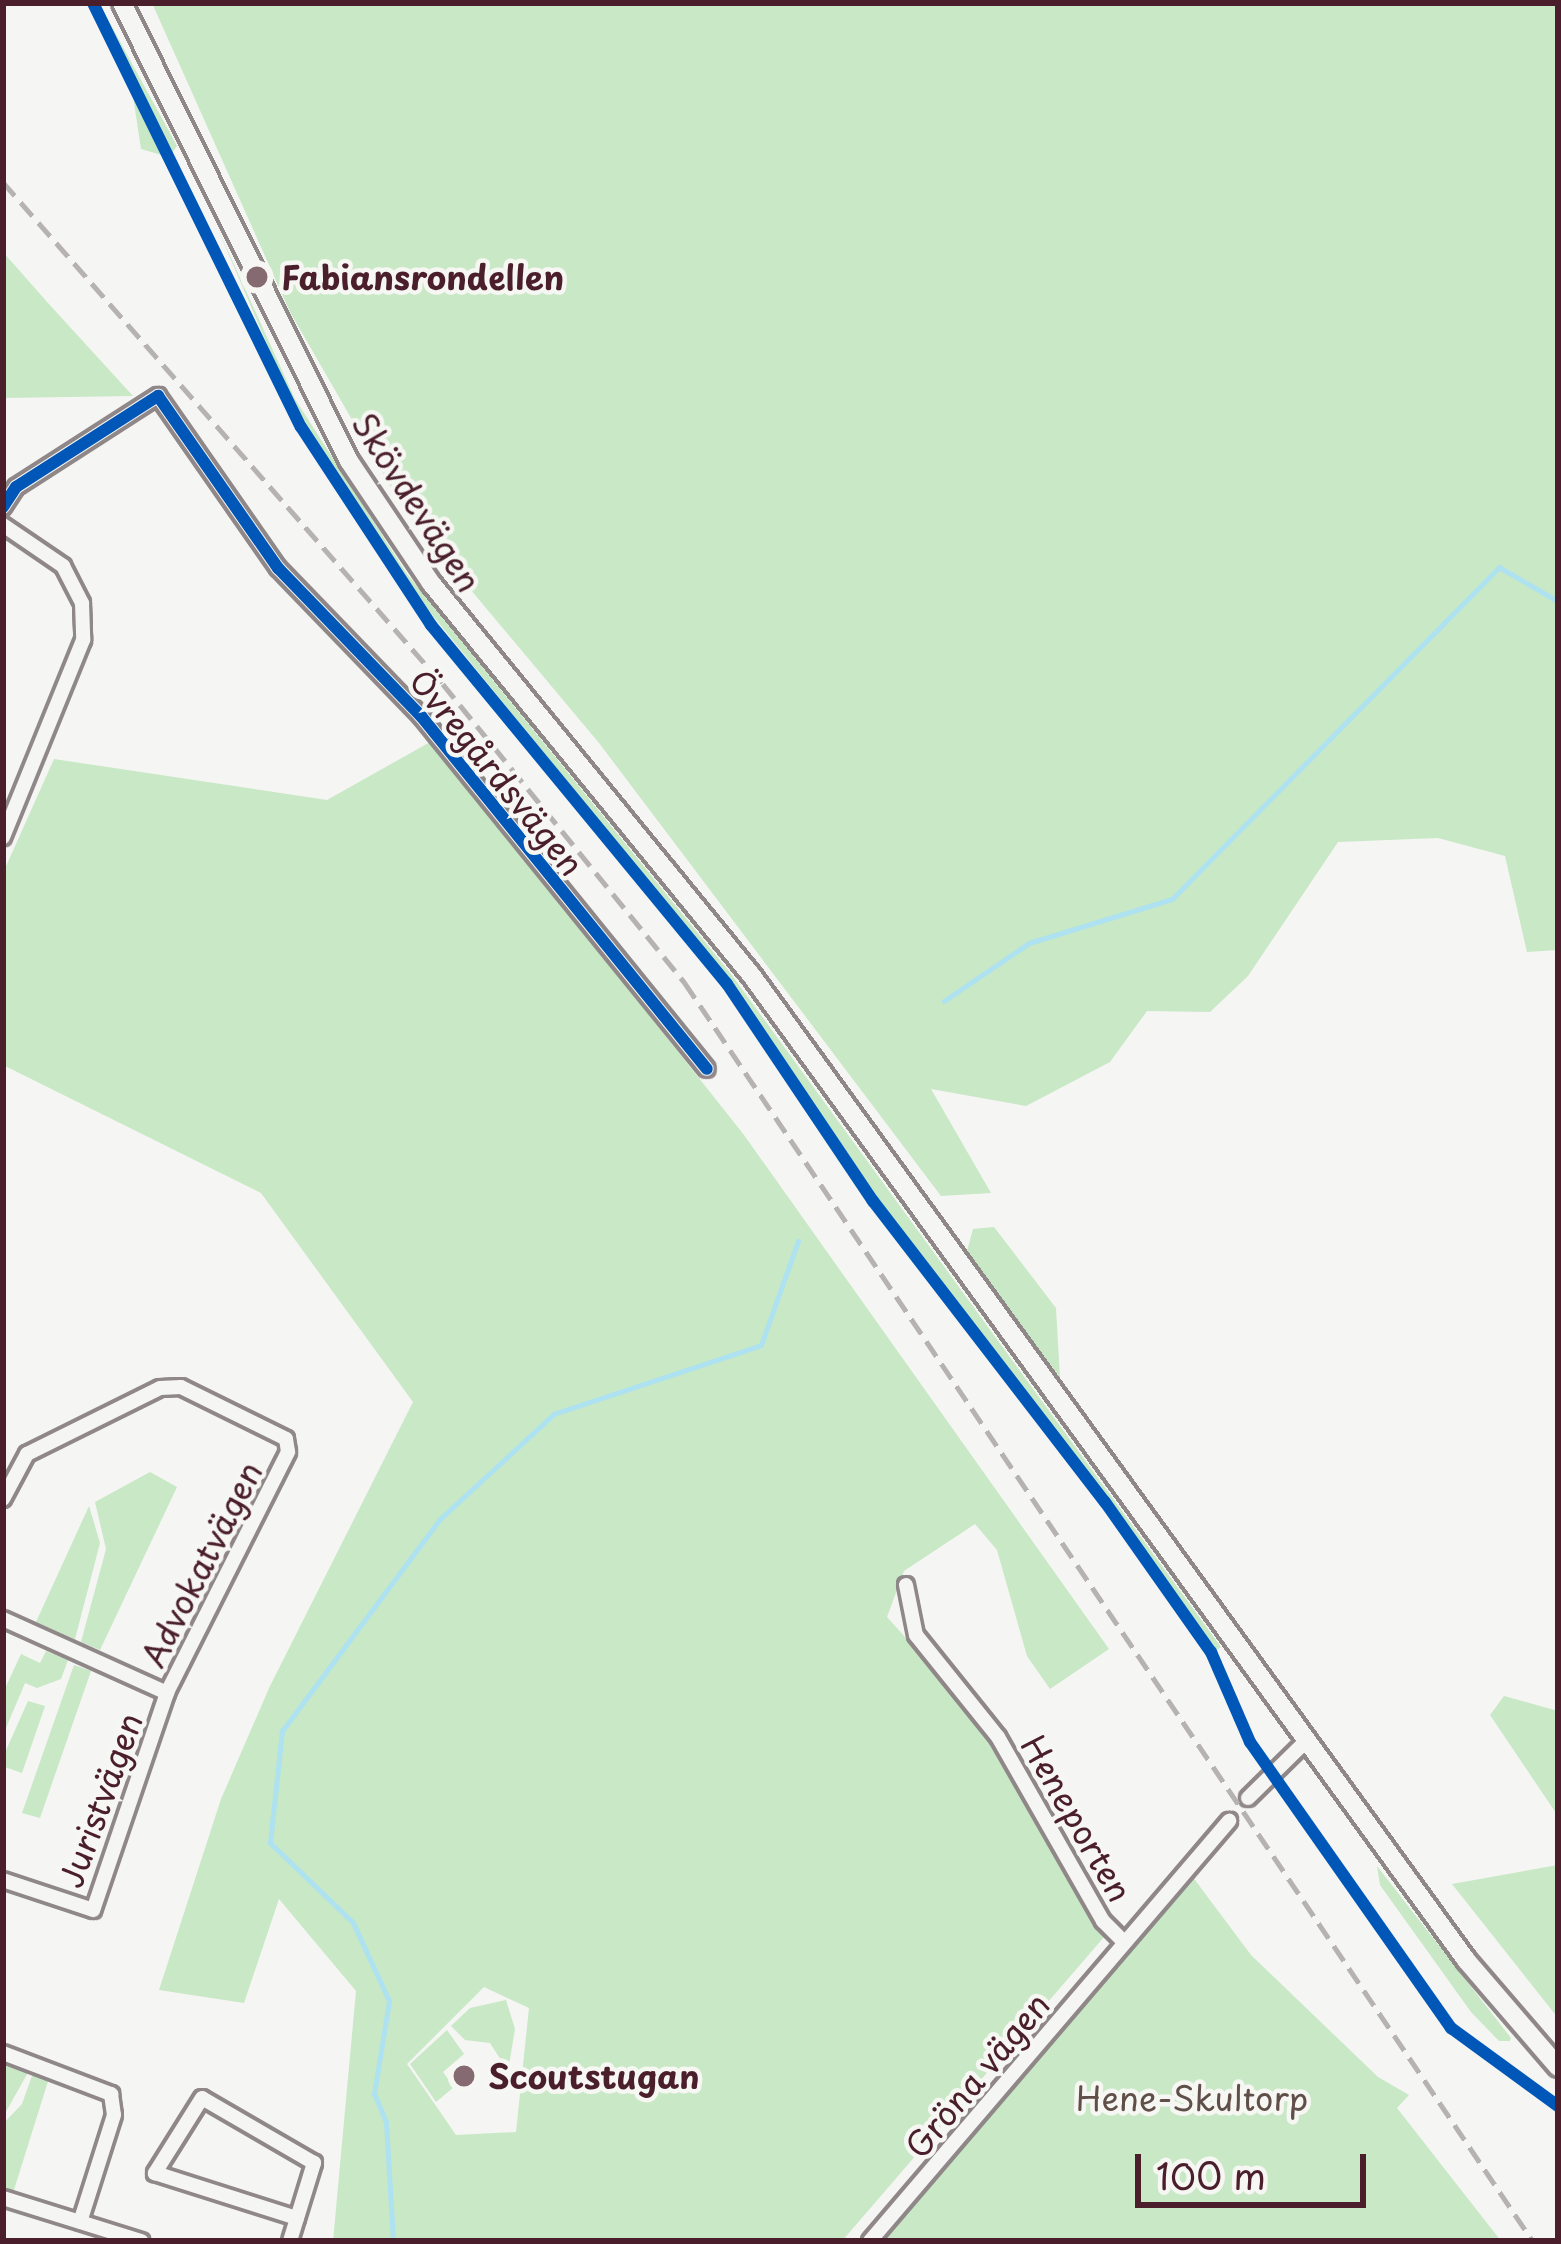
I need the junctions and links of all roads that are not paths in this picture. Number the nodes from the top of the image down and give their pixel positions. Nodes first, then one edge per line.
1 (122, 3) edge
2 (3, 507) edge
3 (3, 526) edge
4 (3, 837) edge
5 (707, 1070) dead end
6 (3, 1499) edge
7 (906, 1586) dead end
8 (3, 1619) edge
9 (167, 1693) junction
10 (1307, 1740) junction
11 (1248, 1798) dead end
12 (1228, 1821) dead end
13 (3, 1880) edge
14 (1124, 1942) junction
15 (3, 2053) edge
16 (1558, 2067) edge
17 (3, 2198) edge
18 (297, 2218) junction
19 (80, 2222) junction
20 (141, 2241) edge
21 (290, 2241) edge
22 (869, 2241) edge

1 - 10 main road, Skövdevägen
2 - 5 street, Övregårdsvägen
3 - 4 street
6 - 9 street, Advokatvägen
7 - 14 street, Heneporten
8 - 9 street
9 - 13 street, Juristvägen
10 - 11 street
10 - 16 main road, Skövdevägen
12 - 14 street, Heneporten
14 - 22 street, Gröna vägen
15 - 19 street
17 - 19 street
18 - 18 street
18 - 21 street
19 - 20 street

